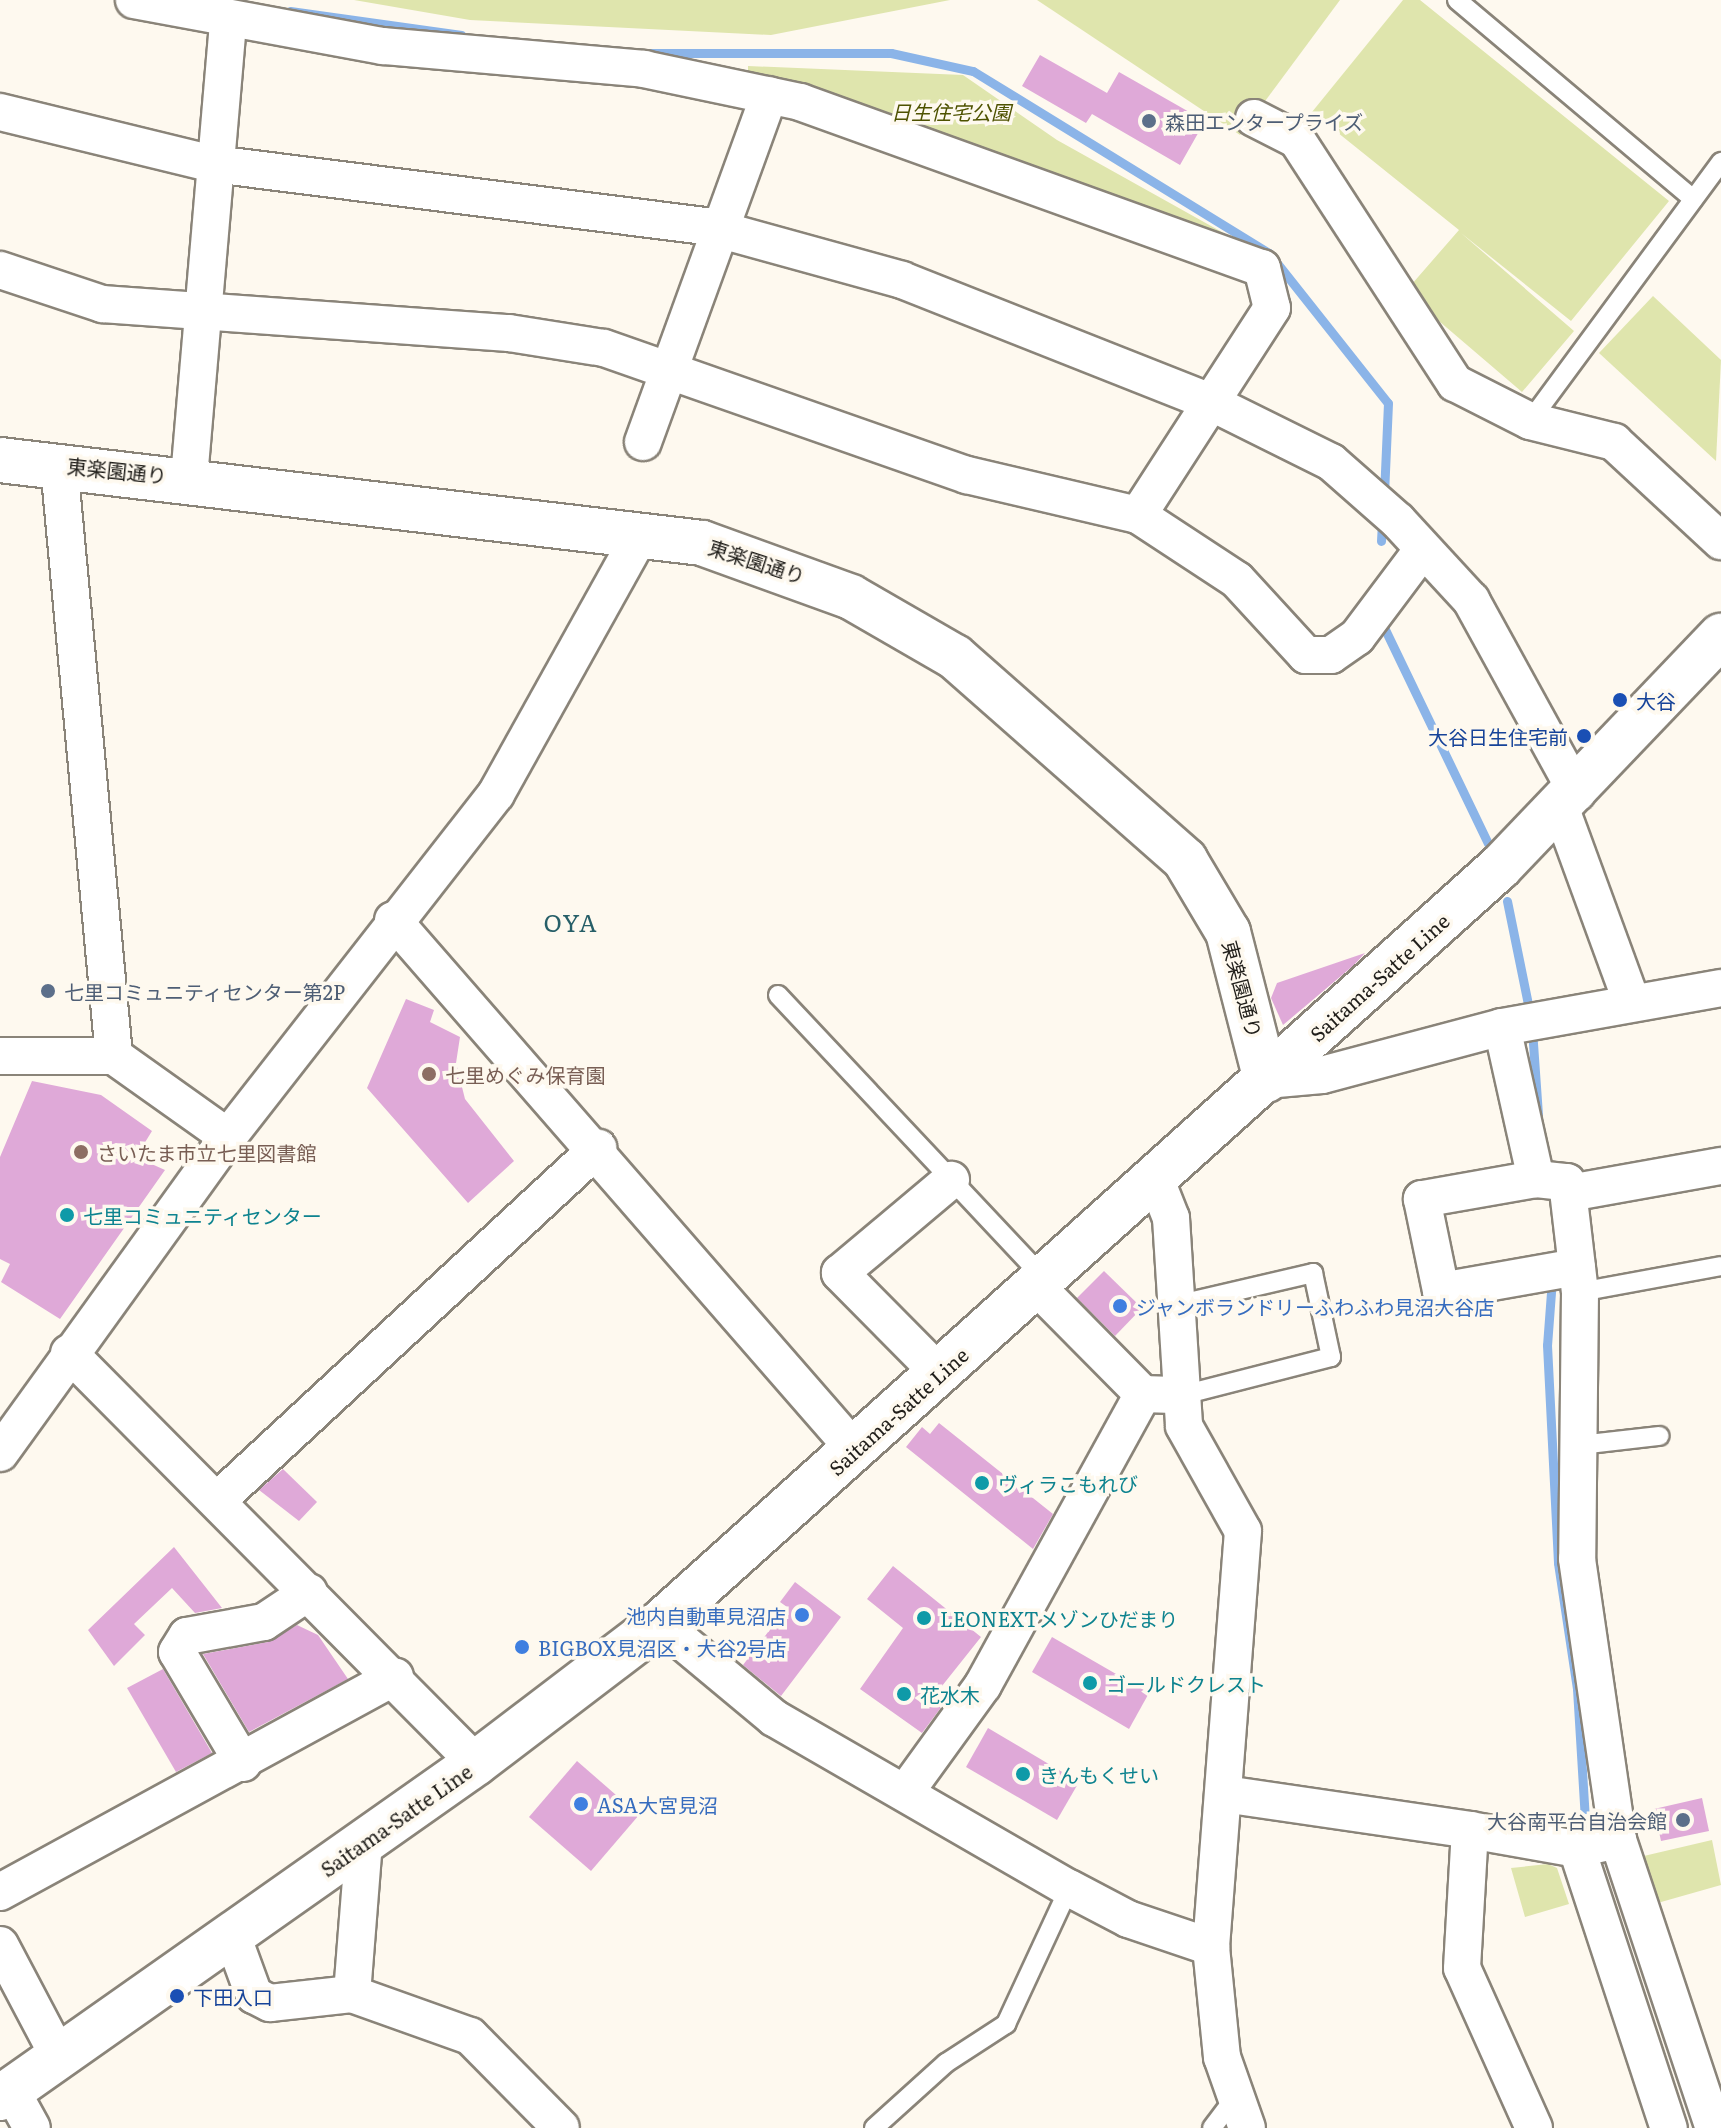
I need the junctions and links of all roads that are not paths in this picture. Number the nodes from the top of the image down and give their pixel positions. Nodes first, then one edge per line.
1 (134, 0) edge
2 (1457, 0) edge
3 (228, 19) junction
4 (769, 95) junction
5 (0, 112) edge
6 (1254, 118) dead end
7 (1721, 162) edge
8 (214, 164) junction
9 (1693, 199) junction
10 (719, 230) junction
11 (0, 270) edge
12 (205, 310) junction
13 (670, 371) junction
14 (1212, 403) junction
15 (1530, 421) junction
16 (643, 442) dead end
17 (0, 460) edge
18 (59, 465) junction
19 (189, 478) junction
20 (1138, 515) junction
21 (641, 534) junction
22 (1721, 541) edge
23 (1423, 549) junction
24 (1721, 636) edge
25 (1569, 801) junction
26 (393, 920) junction
27 (1721, 988) edge
28 (778, 995) dead end
29 (1631, 1000) junction
30 (1522, 1023) junction
31 (0, 1056) edge
32 (114, 1056) junction
33 (1266, 1080) junction
34 (228, 1137) junction
35 (598, 1148) junction
36 (1721, 1166) edge
37 (951, 1180) junction
38 (1156, 1180) junction
39 (1552, 1186) junction
40 (1721, 1266) edge
41 (1579, 1280) junction
42 (1036, 1286) junction
43 (1176, 1305) junction
44 (69, 1353) junction
45 (939, 1373) junction
46 (1143, 1394) junction
47 (1179, 1396) junction
48 (1659, 1436) dead end
49 (1580, 1445) junction
50 (854, 1449) junction
51 (0, 1453) edge
52 (219, 1499) junction
53 (309, 1592) junction
54 (660, 1623) junction
55 (395, 1677) junction
56 (243, 1763) junction
57 (476, 1763) junction
58 (907, 1790) junction
59 (1224, 1794) junction
60 (1470, 1830) junction
61 (364, 1841) junction
62 (1593, 1846) junction
63 (1069, 1888) junction
64 (0, 1892) edge
65 (232, 1935) junction
66 (0, 1945) edge
67 (1211, 1947) junction
68 (352, 1994) junction
69 (59, 2057) junction
70 (5, 2094) edge
71 (1241, 2114) edge
72 (32, 2128) edge
73 (561, 2128) edge
74 (874, 2128) edge
75 (1212, 2128) edge
76 (1534, 2128) edge
77 (1669, 2128) edge
78 (1714, 2128) edge

1 - 3 street
2 - 9 lane
3 - 4 street
3 - 8 street
4 - 10 street
4 - 14 street
5 - 8 street
6 - 15 street
7 - 9 lane
8 - 10 street
8 - 12 street
9 - 15 lane
10 - 13 street
10 - 14 street
11 - 12 street
12 - 13 street
12 - 19 street
13 - 16 street
13 - 20 street
14 - 20 street
14 - 23 street
15 - 22 street
17 - 18 main road, 東楽園通り
18 - 19 main road, 東楽園通り
18 - 32 street
19 - 21 main road, 東楽園通り
20 - 23 street
21 - 26 street
21 - 33 main road, 東楽園通り
23 - 25 street
24 - 25 main road, Saitama-Satte Line
25 - 29 street
25 - 33 main road, Saitama-Satte Line
26 - 34 street
26 - 35 street
27 - 29 street
28 - 37 lane
29 - 30 street
30 - 33 street
30 - 39 street
31 - 32 street
32 - 34 street
33 - 38 main road, Saitama-Satte Line
34 - 44 street
35 - 50 street
35 - 52 street
36 - 39 street
37 - 42 lane
37 - 45 street
38 - 42 main road, Saitama-Satte Line
38 - 43 street
39 - 41 street
39 - 41 street
40 - 41 lane
41 - 49 street
42 - 45 main road, Saitama-Satte Line
42 - 46 street
43 - 47 street
43 - 47 lane
44 - 51 street
44 - 52 street
45 - 50 main road, Saitama-Satte Line
46 - 47 street
46 - 58 street
47 - 59 street
48 - 49 lane
49 - 62 street
50 - 54 main road, Saitama-Satte Line
52 - 53 street
53 - 55 street
53 - 56 street
54 - 57 main road, Saitama-Satte Line
54 - 58 street
55 - 56 street
55 - 57 street
56 - 64 street
57 - 61 main road, Saitama-Satte Line
58 - 63 street
59 - 60 street
59 - 67 street
60 - 62 street
60 - 76 street
61 - 65 main road, Saitama-Satte Line
61 - 68 street
62 - 77 street
62 - 78 street
63 - 67 street
63 - 74 lane
65 - 68 street
65 - 69 main road, Saitama-Satte Line
66 - 69 street
67 - 71 street
68 - 73 street
69 - 70 main road, Saitama-Satte Line
70 - 72 street
71 - 75 lane

